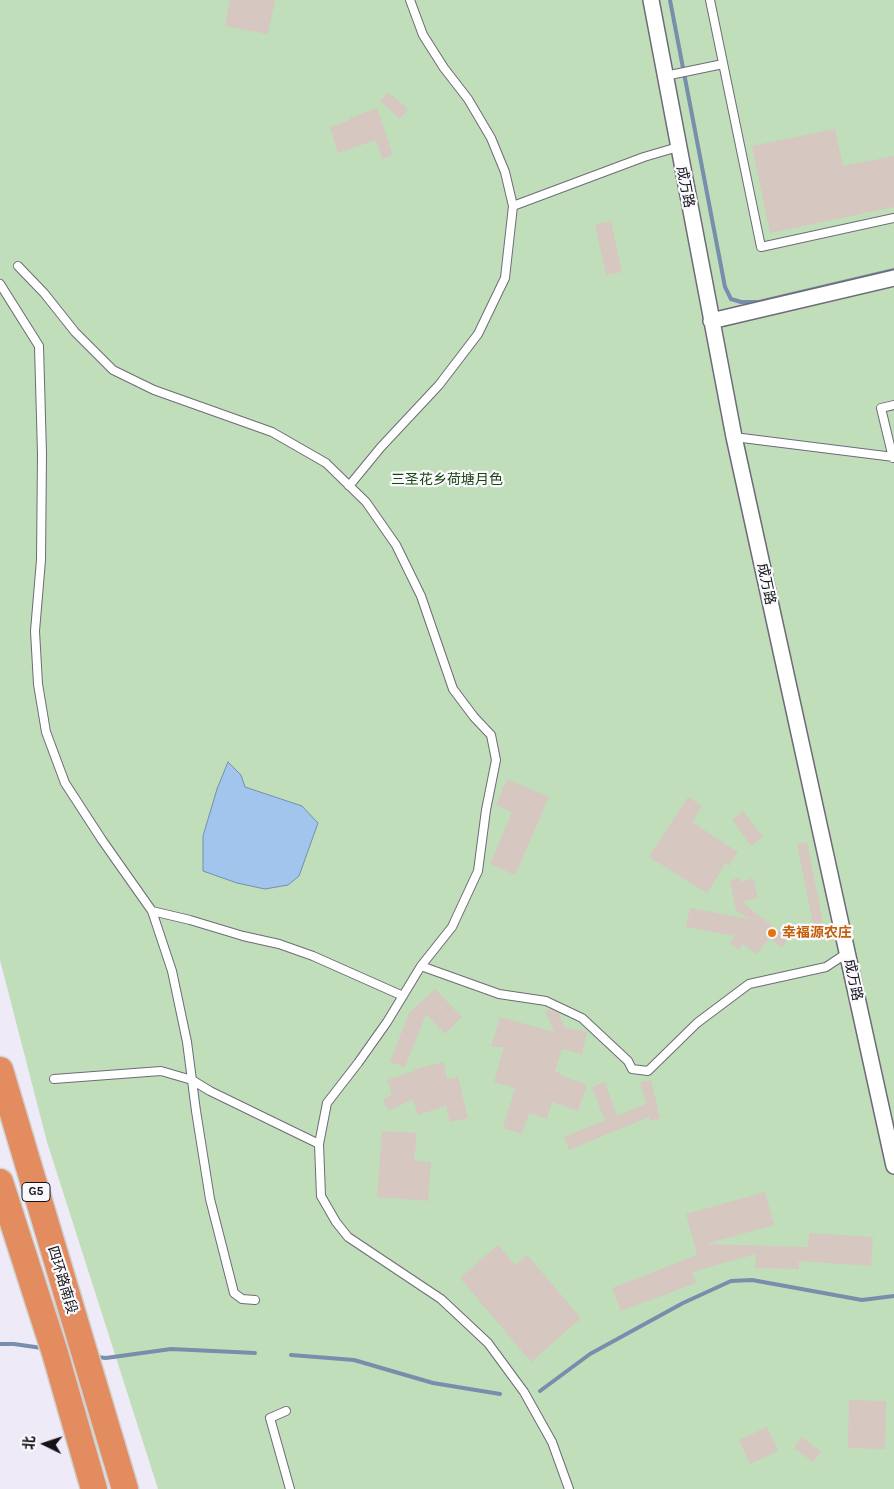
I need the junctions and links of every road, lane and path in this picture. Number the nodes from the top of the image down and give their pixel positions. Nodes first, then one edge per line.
1 (410, 0) edge
2 (651, 0) edge
3 (710, 0) edge
4 (723, 64) junction
5 (665, 76) junction
6 (678, 147) junction
7 (513, 206) junction
8 (894, 218) edge
9 (18, 266) dead end
10 (894, 278) edge
11 (0, 284) edge
12 (711, 321) junction
13 (894, 405) edge
14 (734, 437) junction
15 (893, 458) edge
16 (349, 486) junction
17 (152, 912) junction
18 (847, 953) junction
19 (421, 966) junction
20 (403, 996) junction
21 (0, 1070) edge
22 (54, 1079) dead end
23 (192, 1080) junction
24 (319, 1144) junction
25 (894, 1166) edge
26 (0, 1182) edge
27 (255, 1300) dead end
28 (286, 1411) dead end
29 (94, 1489) edge
30 (125, 1489) edge
31 (290, 1489) edge
32 (569, 1489) edge

1 - 7 lane
2 - 5 street, 成万路
3 - 4 lane
4 - 5 lane
4 - 8 lane
5 - 6 street, 成万路
6 - 7 lane
6 - 12 street, 成万路
7 - 16 lane
9 - 16 lane
10 - 12 street
11 - 17 lane
12 - 14 street, 成万路
13 - 15 lane
14 - 15 lane
14 - 18 street, 成万路
16 - 19 lane
17 - 20 lane
17 - 23 lane
18 - 19 lane
18 - 25 street, 成万路
19 - 20 lane
20 - 24 lane
21 - 30 highway, 四环路南段 / G5
22 - 23 lane
23 - 24 lane
23 - 27 lane
24 - 32 lane
26 - 29 highway, 四环路南段 / G5
28 - 31 lane

